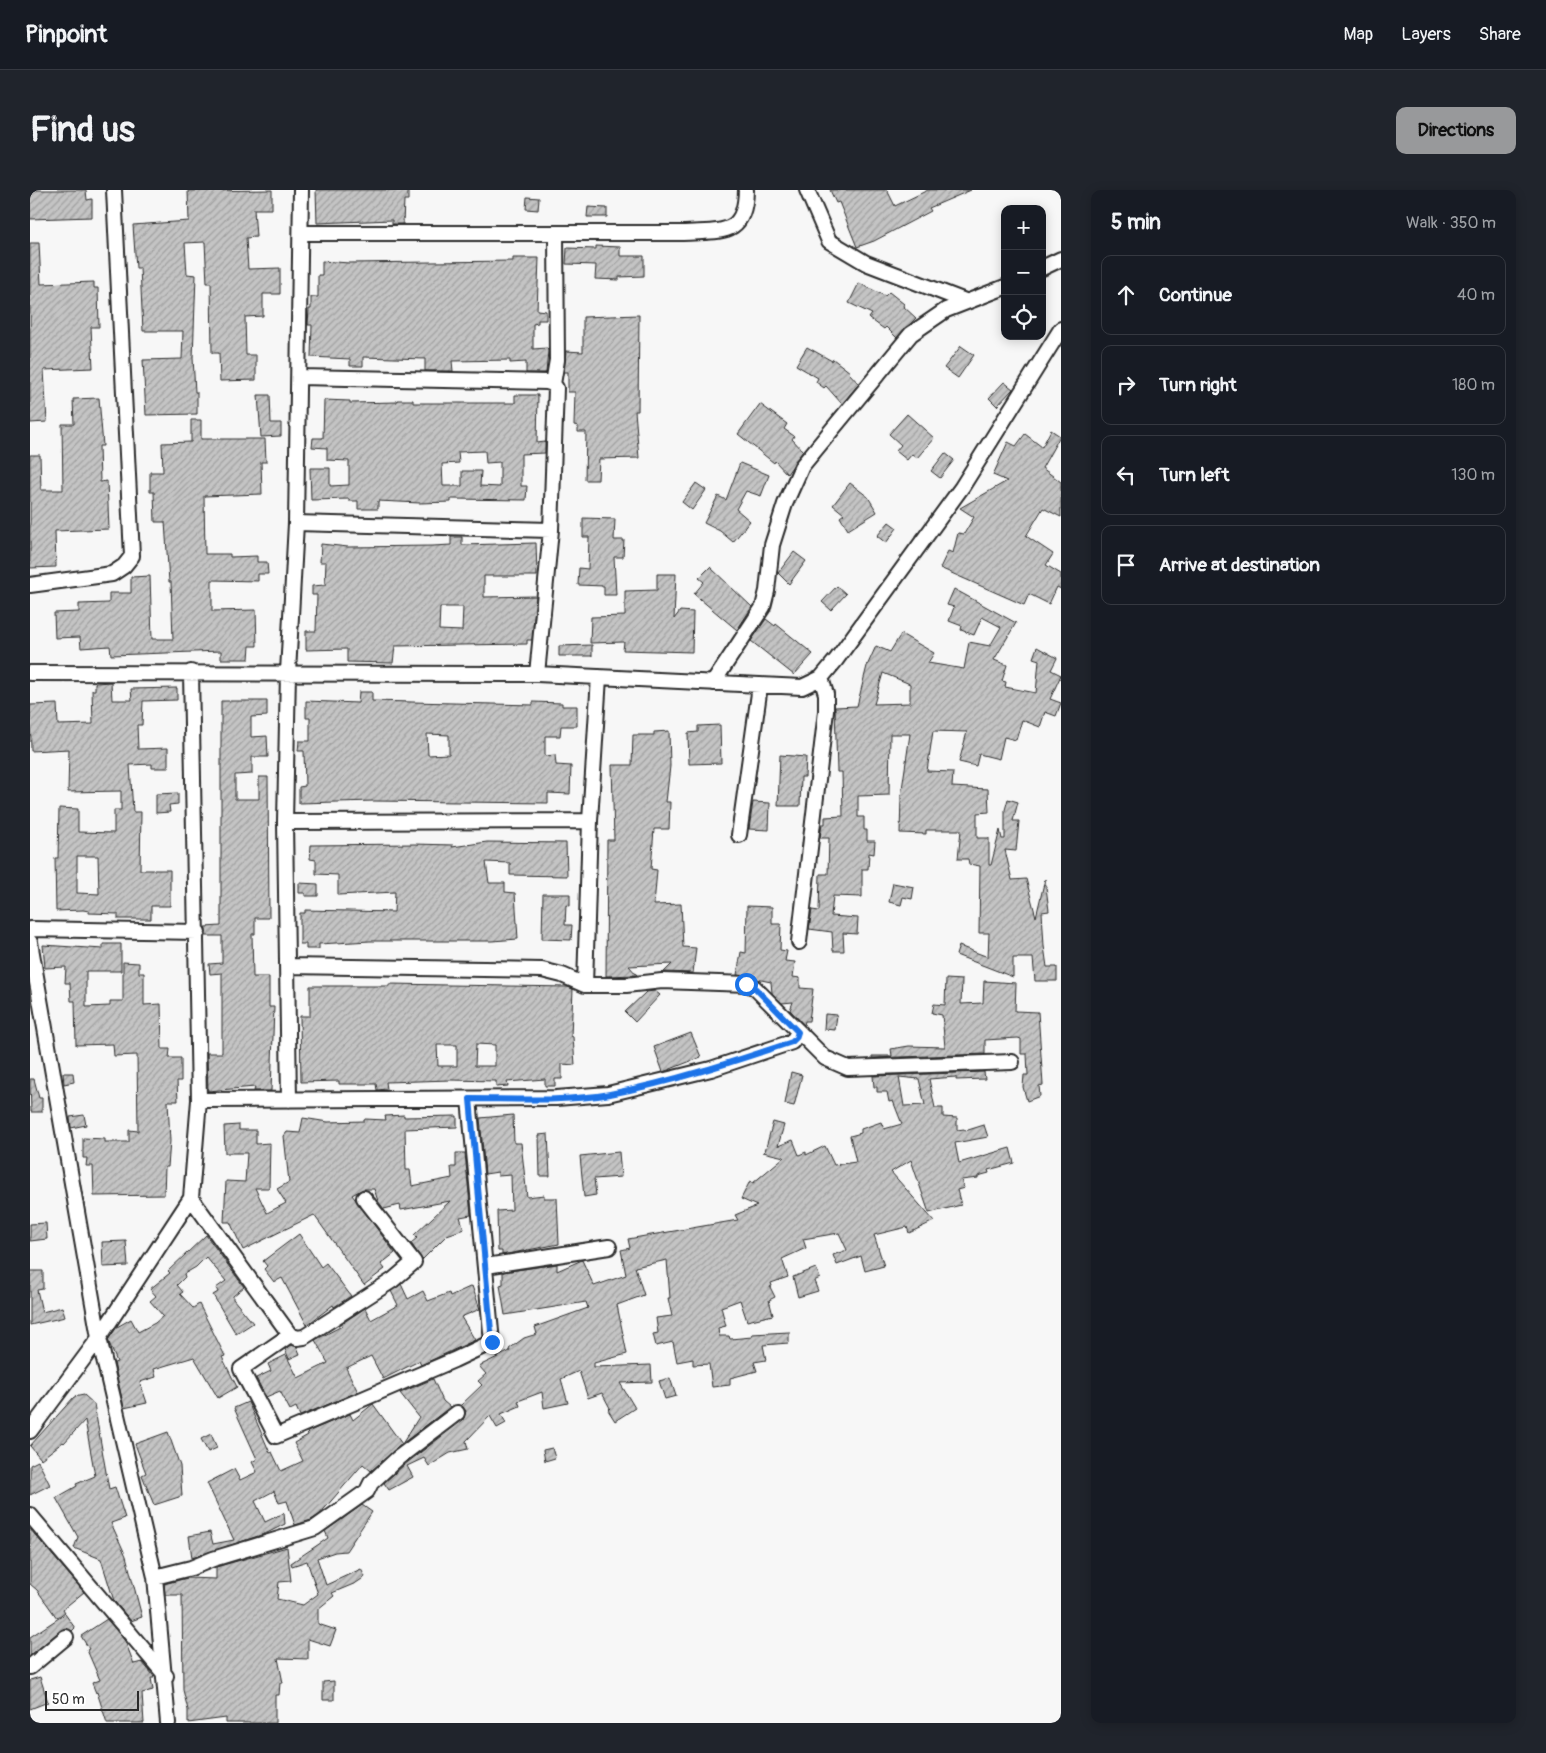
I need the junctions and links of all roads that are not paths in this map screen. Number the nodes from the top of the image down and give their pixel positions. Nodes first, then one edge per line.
1 (114, 190) edge
2 (301, 190) edge
3 (746, 190) edge
4 (807, 190) edge
5 (556, 232) junction
6 (301, 233) junction
7 (1061, 259) edge
8 (1046, 266) edge
9 (1001, 288) edge
10 (965, 301) junction
11 (1061, 330) edge
12 (299, 377) junction
13 (553, 384) junction
14 (296, 523) junction
15 (551, 530) junction
16 (30, 585) edge
17 (191, 672) junction
18 (288, 672) junction
19 (30, 673) edge
20 (536, 674) junction
21 (599, 677) junction
22 (821, 678) junction
23 (713, 683) junction
24 (760, 686) junction
25 (590, 821) junction
26 (285, 822) junction
27 (739, 835) dead end
28 (30, 929) edge
29 (198, 932) junction
30 (30, 942) edge
31 (799, 942) dead end
32 (287, 966) junction
33 (585, 985) junction
34 (798, 1032) junction
35 (1012, 1062) dead end
36 (470, 1099) junction
37 (199, 1100) junction
38 (289, 1100) junction
39 (191, 1198) junction
40 (364, 1198) dead end
41 (609, 1247) dead end
42 (486, 1266) junction
43 (290, 1334) junction
44 (99, 1338) junction
45 (457, 1413) dead end
46 (30, 1431) edge
47 (30, 1515) edge
48 (155, 1577) junction
49 (66, 1637) dead end
50 (30, 1667) edge
51 (166, 1676) junction
52 (168, 1723) edge

1 - 16 street
2 - 6 street
3 - 5 street
4 - 10 street
5 - 6 street
5 - 13 street
6 - 12 street
7 - 8 street
9 - 10 street
10 - 23 street
11 - 22 street
12 - 13 street
12 - 14 street
13 - 15 street
14 - 15 street
14 - 18 street
15 - 20 street
17 - 18 street
17 - 19 street
17 - 29 street
18 - 20 street
18 - 26 street
20 - 21 street
21 - 23 street
21 - 25 street
22 - 24 street
22 - 31 street
23 - 24 street
24 - 27 street
25 - 26 street
25 - 33 street
26 - 32 street
28 - 29 street
29 - 37 street
30 - 44 street
32 - 33 street
32 - 38 street
33 - 34 street
34 - 35 street
34 - 36 street
36 - 38 street
36 - 42 street
37 - 38 street
37 - 39 street
39 - 43 street
39 - 44 street
40 - 43 street
41 - 42 street
42 - 43 street
44 - 46 street
44 - 48 street
45 - 48 street
47 - 51 street
48 - 51 street
49 - 50 street
51 - 52 street

